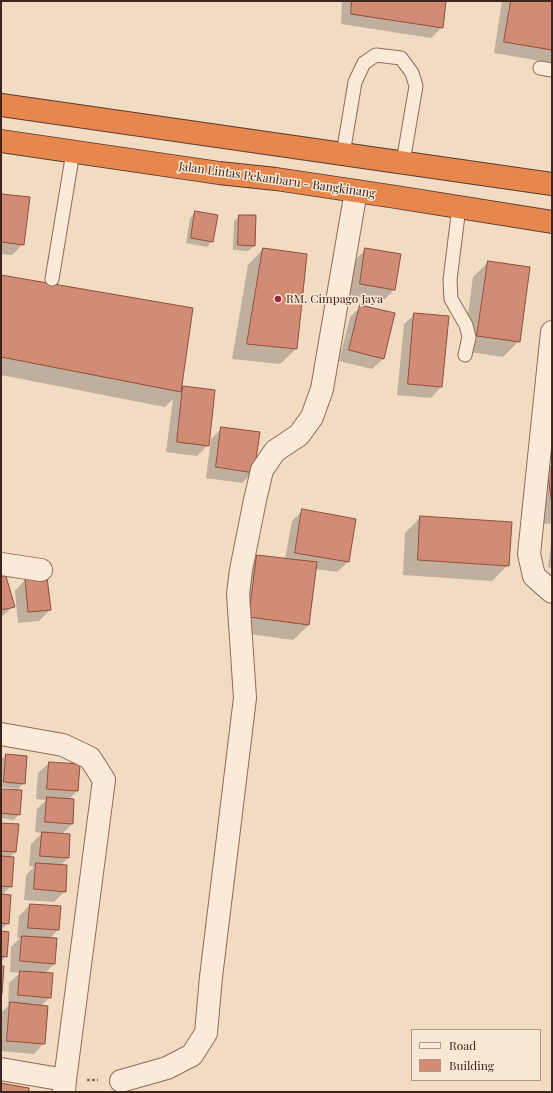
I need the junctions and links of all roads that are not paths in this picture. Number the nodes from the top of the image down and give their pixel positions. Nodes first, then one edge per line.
1 (1, 105) edge
2 (1, 141) edge
3 (73, 152) junction
4 (343, 154) junction
5 (403, 162) junction
6 (552, 184) edge
7 (356, 191) junction
8 (459, 207) junction
9 (552, 222) edge
10 (52, 279) dead end
11 (552, 332) edge
12 (465, 355) dead end
13 (1, 564) edge
14 (41, 570) dead end
15 (552, 592) edge
16 (1, 734) edge
17 (1, 1069) edge
18 (121, 1081) road end
19 (65, 1086) edge

1 - 4 highway
2 - 3 highway, Jalan Lintas Pekanbaru - Bangkinang
3 - 7 highway, Jalan Lintas Pekanbaru - Bangkinang
3 - 10 lane
4 - 5 highway
4 - 5 lane
5 - 6 highway
7 - 8 highway, Jalan Lintas Pekanbaru - Bangkinang
7 - 18 street
8 - 9 highway, Jalan Lintas Pekanbaru - Bangkinang
8 - 12 lane
11 - 15 street
13 - 14 street
16 - 19 street
17 - 19 street

